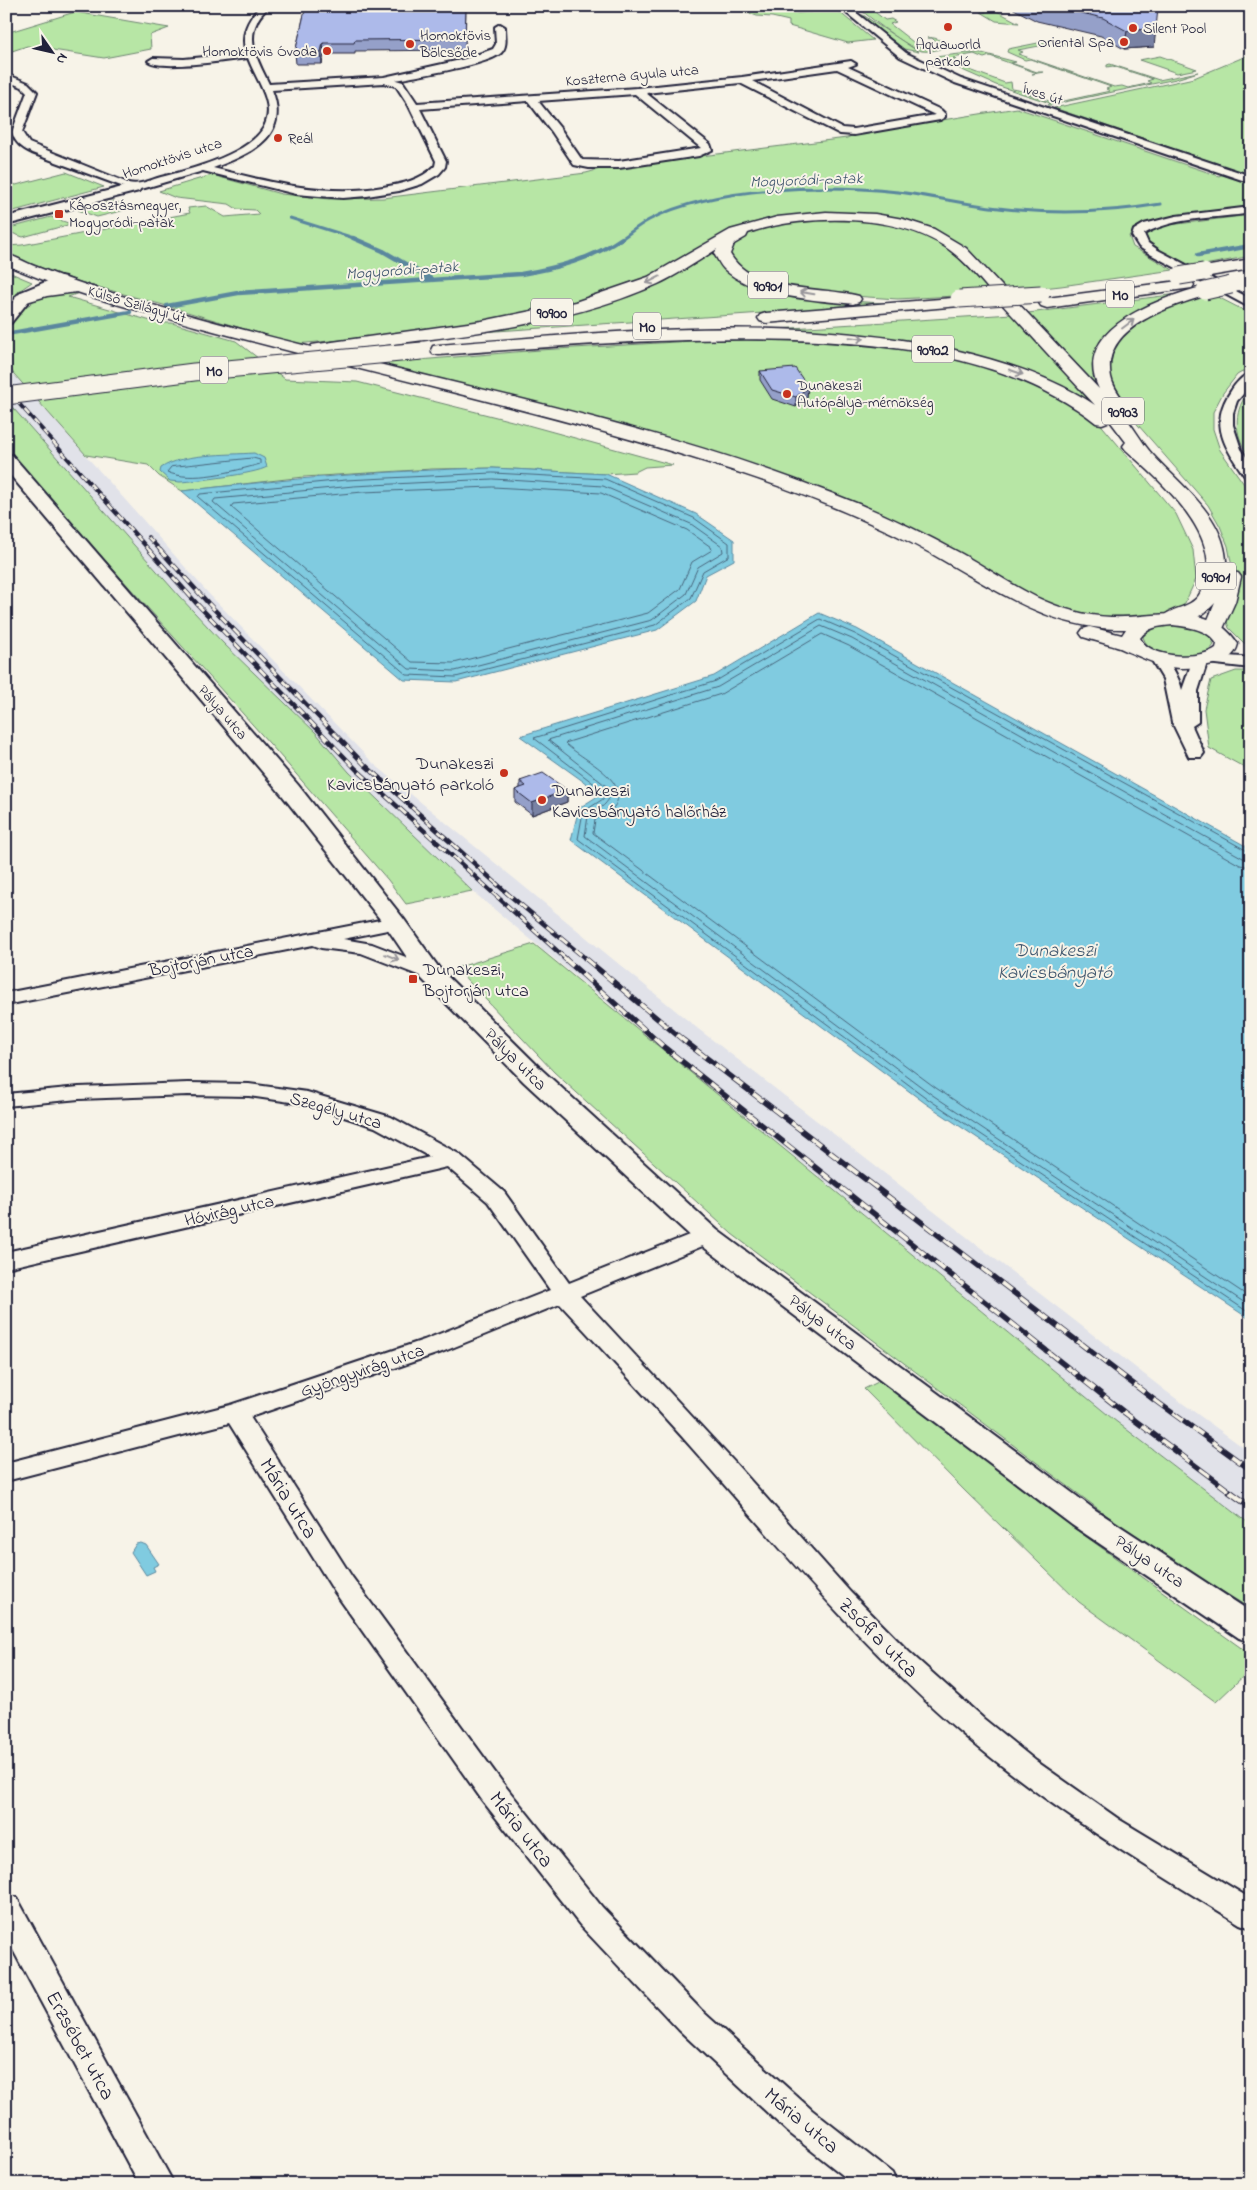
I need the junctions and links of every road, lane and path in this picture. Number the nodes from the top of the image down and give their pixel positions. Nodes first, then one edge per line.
1 (265, 6) edge
2 (842, 6) edge
3 (500, 27) dead end
4 (252, 56) junction
5 (153, 61) dead end
6 (472, 61) junction
7 (491, 64) dead end
8 (851, 64) dead end
9 (838, 66) junction
10 (6, 78) edge
11 (384, 80) junction
12 (742, 80) junction
13 (265, 87) junction
14 (637, 91) junction
15 (532, 99) junction
16 (414, 106) junction
17 (19, 138) junction
18 (6, 140) edge
19 (202, 168) junction
20 (1250, 180) edge
21 (134, 188) junction
22 (1251, 210) edge
23 (6, 222) edge
24 (758, 226) junction
25 (6, 259) edge
26 (1251, 264) edge
27 (37, 272) junction
28 (1190, 279) junction
29 (60, 280) junction
30 (1235, 280) edge
31 (79, 287) junction
32 (28, 294) junction
33 (965, 304) junction
34 (1251, 304) edge
35 (6, 320) edge
36 (566, 340) junction
37 (402, 341) junction
38 (1251, 377) edge
39 (6, 384) edge
40 (6, 396) edge
41 (1152, 456) junction
42 (6, 459) edge
43 (1251, 475) edge
44 (874, 519) junction
45 (1171, 619) junction
46 (1144, 623) junction
47 (1220, 636) junction
48 (1134, 647) junction
49 (1251, 650) edge
50 (1159, 659) junction
51 (1205, 661) junction
52 (1251, 662) edge
53 (395, 923) junction
54 (352, 938) junction
55 (308, 940) joint
56 (430, 973) junction
57 (6, 999) edge
58 (6, 1100) edge
59 (451, 1159) junction
60 (707, 1236) junction
61 (6, 1260) edge
62 (564, 1293) junction
63 (235, 1413) junction
64 (6, 1472) edge
65 (1251, 1629) edge
66 (6, 1907) edge
67 (1251, 1916) edge
68 (157, 2184) edge
69 (880, 2184) edge

1 - 4 street, Homoktövis utca
2 - 20 street, Íves út
3 - 6 street
4 - 5 street
4 - 13 street, Homoktövis utca
6 - 7 street
6 - 11 street
8 - 9 street, Koszterna Gyula utca
9 - 12 street, Koszterna Gyula utca
9 - 12 street
10 - 17 street
11 - 13 street
11 - 16 street
12 - 14 street, Koszterna Gyula utca
13 - 19 street, Homoktövis utca
14 - 15 street, Koszterna Gyula utca
14 - 15 street
15 - 16 street, Koszterna Gyula utca
16 - 19 street
17 - 18 street
17 - 21 street
19 - 21 street, Homoktövis utca
21 - 23 street, Homoktövis utca
22 - 28 street
33 -> 24 main road, 90901
24 -> 37 main road, 90900
24 - 41 main road, 90901
25 - 27 main road, Külső Szilágyi út
26 - 28 main road, M0, bridge
27 - 29 main road, Külső Szilágyi út
27 - 32 main road
28 - 30 main road, 90903, bridge
28 - 33 main road, M0
28 - 34 street
41 -> 28 main road, 90903
29 - 31 main road, Külső Szilágyi út
29 - 32 street
31 - 32 main road
31 - 44 main road, Külső Szilágyi út
32 - 35 street
33 - 36 main road, M0
33 - 37 main road, M0
36 - 40 main road, M0, bridge
36 -> 41 main road, 90902
37 - 39 main road, M0
38 - 43 street
41 - 45 main road, 90901
41 - 47 main road, 90901
42 - 53 street, Pálya utca
44 - 46 main road
44 - 48 main road
45 - 46 main road
45 - 47 main road
46 - 48 main road
47 - 49 street
47 - 51 main road
48 - 50 main road
50 - 51 main road
50 - 51 street
51 - 52 street
53 - 54 street
53 - 56 street, Pálya utca
54 - 55 street, Pálya utca
54 -> 56 street, Pálya utca
55 - 57 street, Bojtorján utca
56 - 60 street, Pálya utca
58 - 59 street, Szegély utca
59 - 61 street, Hóvirág utca
59 - 62 street, Szegély utca
60 - 62 street, Gyöngyvirág utca
60 - 65 street, Pálya utca
62 - 63 street, Gyöngyvirág utca
62 - 67 street, Zsófia utca
63 - 64 street, Gyöngyvirág utca
63 - 69 street, Mária utca
66 - 68 street, Erzsébet utca

